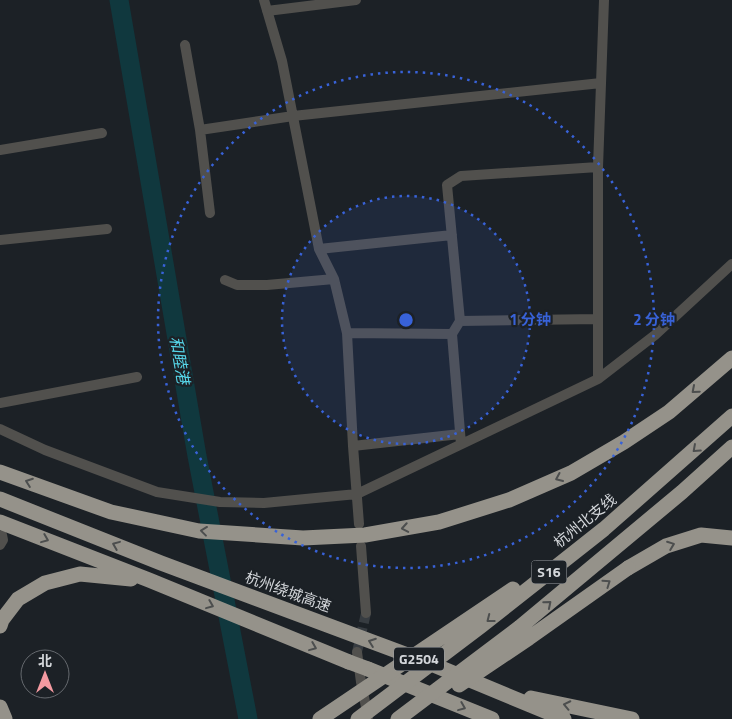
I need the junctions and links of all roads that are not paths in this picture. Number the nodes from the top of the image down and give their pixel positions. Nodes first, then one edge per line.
1 (264, 0) edge
2 (356, 0) edge
3 (604, 0) edge
4 (268, 11) junction
5 (185, 45) dead end
6 (601, 83) junction
7 (293, 116) junction
8 (200, 130) junction
9 (102, 134) dead end
10 (0, 150) edge
11 (598, 167) junction
12 (210, 213) dead end
13 (107, 229) dead end
14 (452, 235) junction
15 (0, 240) edge
16 (319, 249) junction
17 (732, 264) edge
18 (334, 278) junction
19 (225, 280) dead end
20 (598, 319) junction
21 (460, 321) junction
22 (347, 333) junction
23 (452, 334) junction
24 (732, 358) edge
25 (137, 377) dead end
26 (598, 379) junction
27 (0, 403) edge
28 (732, 416) edge
29 (0, 429) edge
30 (460, 439) junction
31 (353, 446) junction
32 (732, 447) edge
33 (0, 472) edge
34 (357, 494) junction
35 (0, 499) edge
36 (359, 524) dead end
37 (604, 529) junction
38 (1, 534) edge
39 (732, 538) edge
40 (360, 546) dead end
41 (149, 580) junction
42 (366, 613) tunnel mouth
43 (0, 626) edge
44 (353, 657) junction
45 (493, 690) junction
46 (0, 708) edge
47 (5, 719) edge
48 (320, 719) edge
49 (358, 719) edge
50 (368, 719) edge
51 (398, 719) edge
52 (407, 719) edge
53 (492, 719) edge
54 (564, 719) edge
55 (632, 719) edge

1 - 4 street
2 - 4 street
3 - 6 street
4 - 7 street
5 - 8 street
6 - 7 street
6 - 11 street
7 - 8 street
7 - 16 street
8 - 12 street
9 - 10 street
11 - 14 street
11 - 20 street
13 - 15 street
14 - 16 street
14 - 21 street
16 - 18 street
17 - 26 street
18 - 19 street
18 - 22 street
20 - 21 street
20 - 26 street
21 - 23 street
22 - 23 street
22 - 31 street
23 - 30 street
24 -> 33 highway
25 - 27 street
26 - 30 street
28 -> 37 highway, 杭州北支线 / S16, bridge
29 - 34 street
30 - 31 street
30 - 34 street
31 - 34 street
51 -> 32 highway, S16, bridge
34 - 36 street
45 -> 35 highway, 杭州绕城高速 / G2504
37 - 48 highway, bridge
37 -> 49 highway, 杭州北支线 / S16, bridge
38 -> 41 highway, G2504
52 -> 39 highway, bridge
40 - 42 street
41 - 43 highway
41 -> 44 highway, G2504
44 - 50 street
44 -> 53 highway, G2504, bridge
45 - 54 highway, 杭州绕城高速 / G2504
55 -> 45 highway
46 - 47 highway

